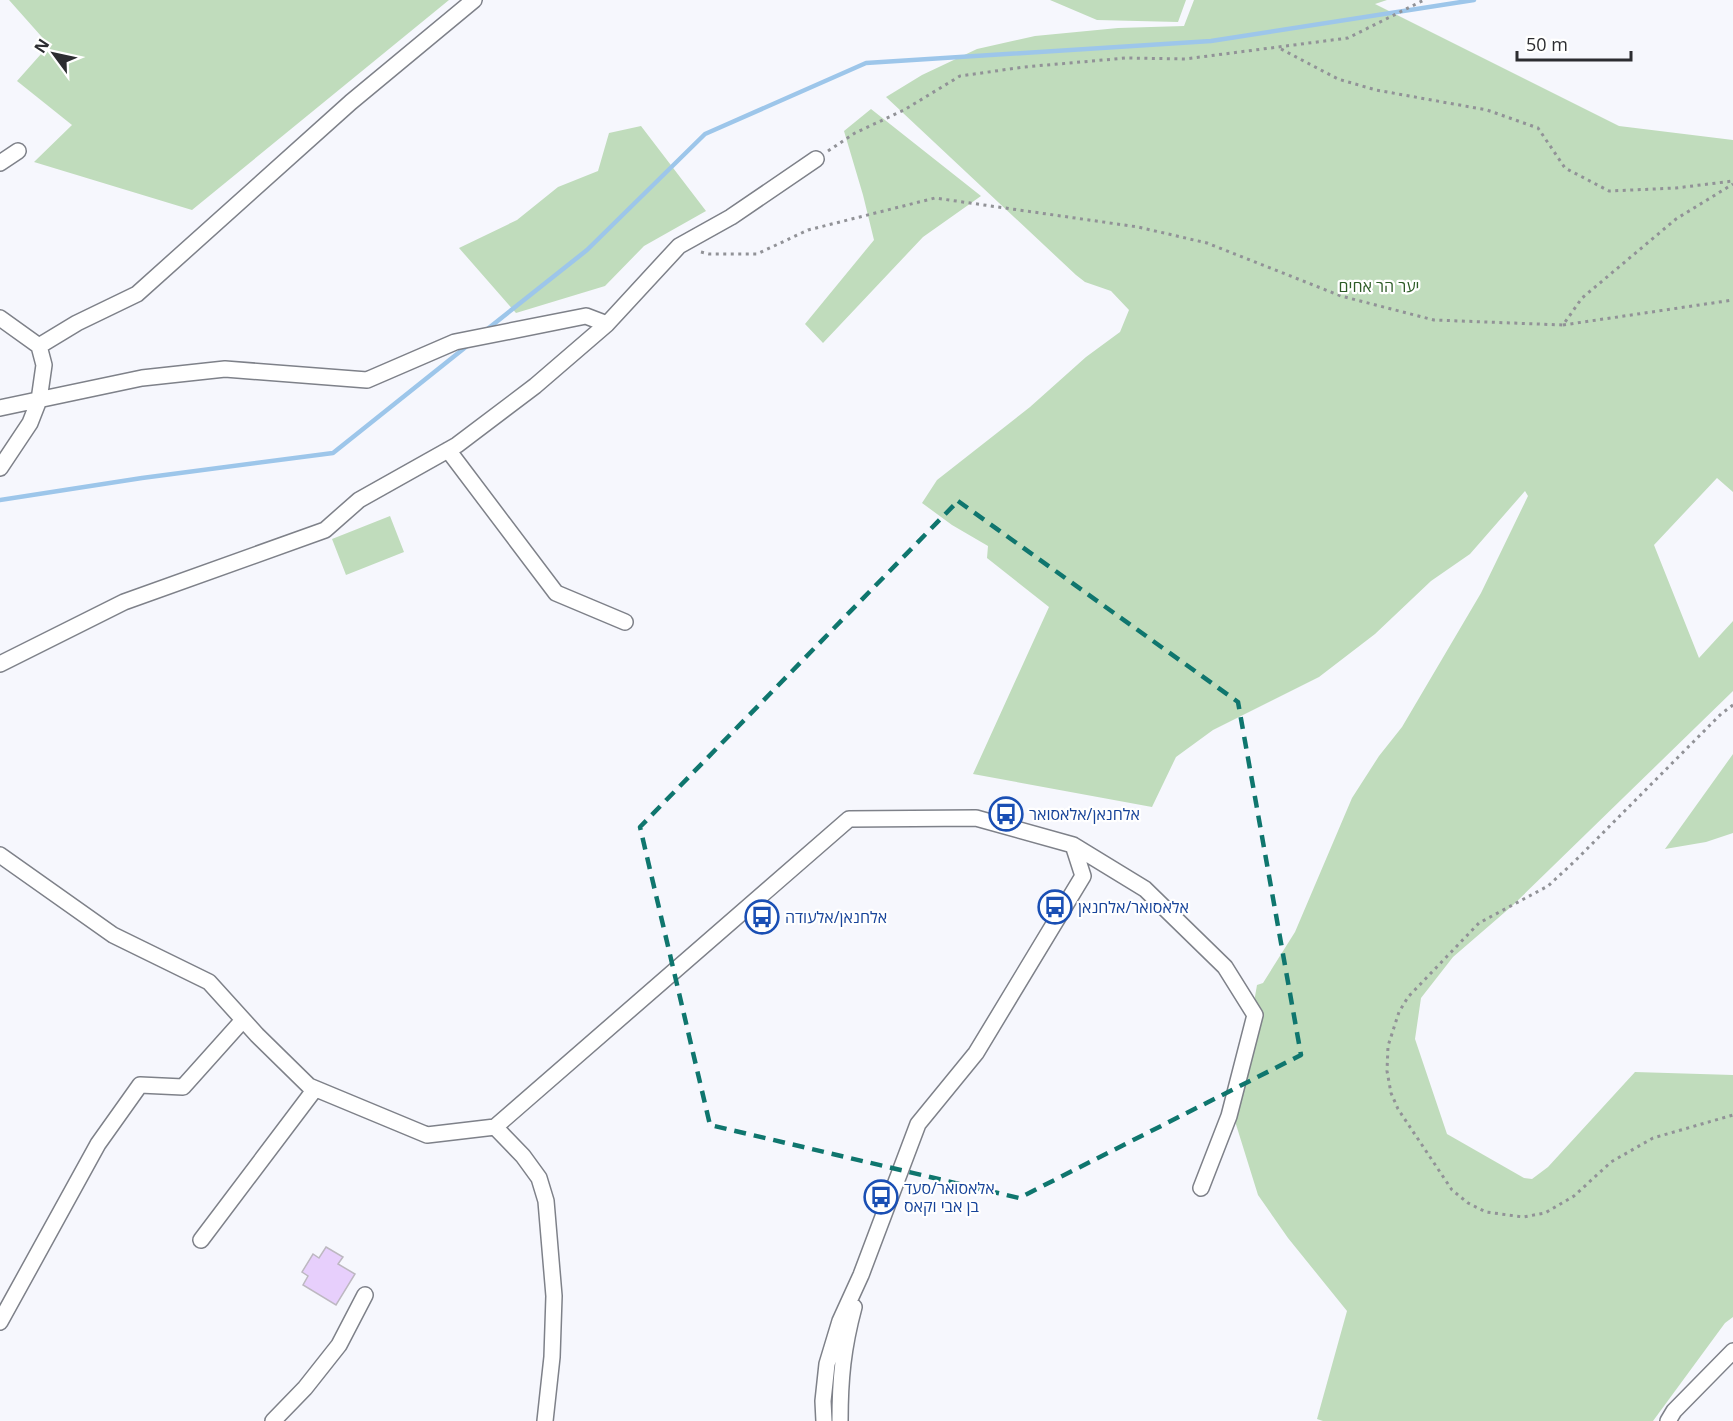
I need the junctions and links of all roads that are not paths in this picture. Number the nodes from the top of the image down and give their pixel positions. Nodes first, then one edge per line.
1 (474, 0) edge
2 (18, 151) dead end
3 (816, 159) road end
4 (0, 163) edge
5 (0, 318) edge
6 (608, 324) junction
7 (39, 346) junction
8 (39, 400) junction
9 (0, 408) edge
10 (448, 450) junction
11 (0, 468) edge
12 (625, 622) dead end
13 (0, 664) edge
14 (1073, 845) junction
15 (0, 855) edge
16 (243, 1020) junction
17 (315, 1089) junction
18 (495, 1127) junction
19 (1202, 1188) dead end
20 (201, 1240) dead end
21 (861, 1275) junction
22 (365, 1295) dead end
23 (0, 1322) edge
24 (1733, 1351) edge
25 (273, 1421) edge
26 (545, 1421) edge
27 (824, 1421) edge
28 (840, 1421) edge
29 (1668, 1421) edge

1 - 7 street
2 - 4 street
3 - 6 street
5 - 7 street
6 - 8 street
6 - 10 street
7 - 8 street
8 - 9 street
8 - 11 street
10 - 12 street
10 - 13 street
14 - 18 street
14 - 19 street
14 - 21 street
15 - 16 street
16 - 17 street
16 - 23 street
17 - 18 street
17 - 20 street
18 - 26 street
21 - 27 street
21 - 28 street
22 - 25 street
24 - 29 street

